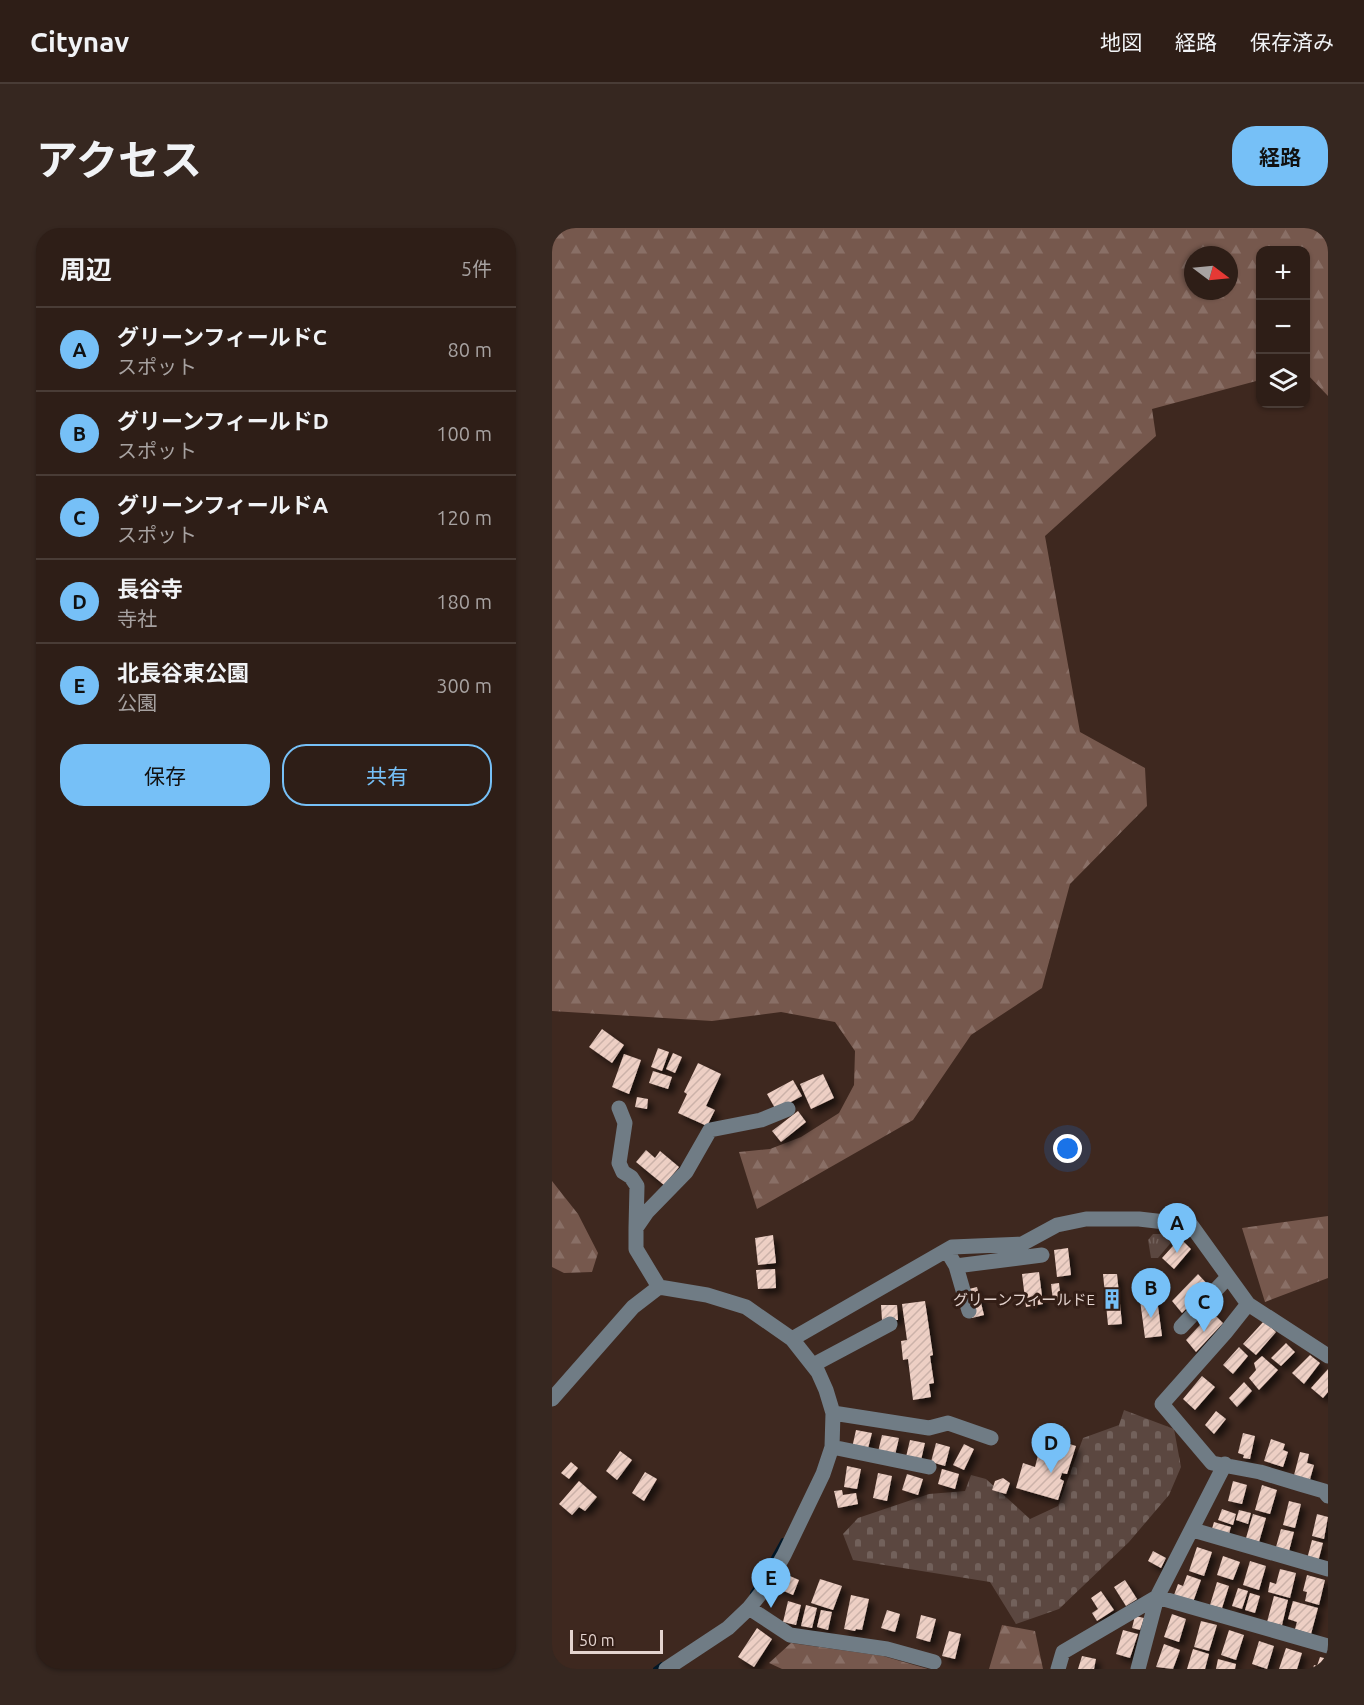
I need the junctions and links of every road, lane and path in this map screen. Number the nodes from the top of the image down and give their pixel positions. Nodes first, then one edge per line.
1 (619, 1108) dead end
2 (788, 1109) dead end
3 (636, 1228) junction
4 (947, 1251) junction
5 (1042, 1255) dead end
6 (956, 1266) junction
7 (1228, 1277) junction
8 (659, 1287) junction
9 (1248, 1304) junction
10 (969, 1311) dead end
11 (890, 1324) dead end
12 (1181, 1327) dead end
13 (792, 1339) junction
14 (1328, 1356) edge
15 (813, 1365) junction
16 (552, 1399) edge
17 (832, 1413) junction
18 (991, 1438) dead end
19 (832, 1447) junction
20 (1225, 1464) junction
21 (929, 1467) dead end
22 (1328, 1496) edge
23 (1193, 1530) junction
24 (1328, 1569) edge
25 (1157, 1597) junction
26 (749, 1608) junction
27 (1328, 1646) edge
28 (934, 1662) dead end
29 (666, 1669) edge
30 (1058, 1669) edge
31 (1138, 1669) edge

1 - 3 street
2 - 3 street
3 - 8 street
4 - 6 street
4 - 7 street
4 - 13 street
5 - 6 street
6 - 10 street
7 - 9 street
7 - 12 street
8 - 13 street
8 - 16 street
9 - 14 street
9 - 20 street
11 - 15 street
13 - 15 street
15 - 17 street
17 - 18 street
17 - 19 street
19 - 21 street
19 - 26 street
20 - 22 street
20 - 23 street
23 - 24 street
23 - 25 street
25 - 27 street
25 - 30 street
25 - 31 street
26 - 28 street
26 - 29 street

